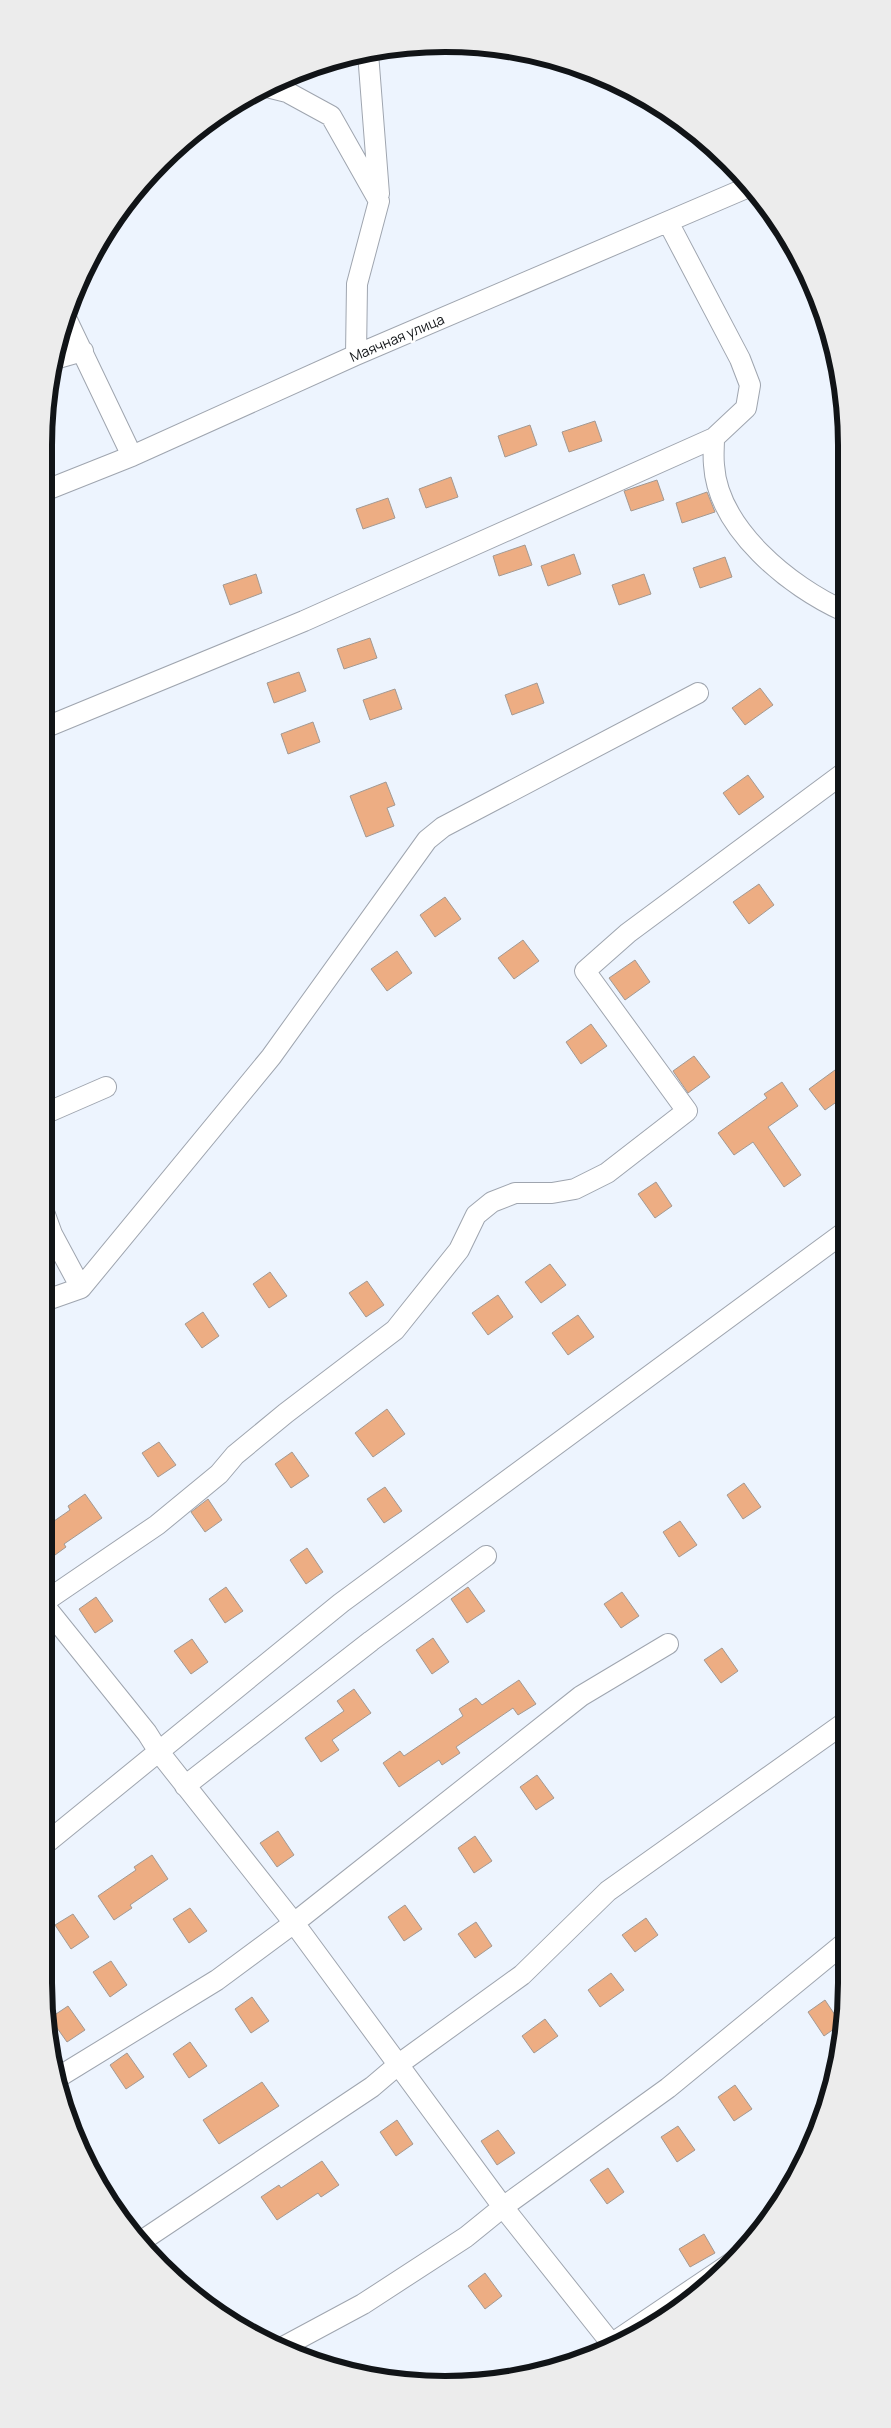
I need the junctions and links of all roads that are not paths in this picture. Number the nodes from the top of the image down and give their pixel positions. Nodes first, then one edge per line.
1 (369, 60) edge
2 (279, 90) edge
3 (744, 189) edge
4 (379, 200) junction
5 (668, 222) junction
6 (71, 327) edge
7 (83, 351) junction
8 (356, 355) junction
9 (63, 357) edge
10 (714, 438) junction
11 (132, 456) junction
12 (52, 488) edge
13 (838, 608) edge
14 (698, 693) dead end
15 (52, 725) edge
16 (838, 777) edge
17 (106, 1087) dead end
18 (52, 1111) edge
19 (52, 1234) edge
20 (838, 1237) edge
21 (81, 1288) junction
22 (52, 1299) edge
23 (486, 1556) dead end
24 (52, 1598) edge
25 (52, 1614) edge
26 (668, 1644) dead end
27 (838, 1727) edge
28 (159, 1752) junction
29 (185, 1786) junction
30 (52, 1838) edge
31 (294, 1923) junction
32 (838, 1949) edge
33 (399, 2064) junction
34 (64, 2074) edge
35 (503, 2207) junction
36 (147, 2238) edge
37 (683, 2296) edge
38 (645, 2321) edge
39 (609, 2340) edge
40 (290, 2343) edge

1 - 4 street
2 - 4 street
3 - 5 street, Маячная улица
4 - 8 street
5 - 8 street, Маячная улица
5 - 10 street
6 - 7 street
7 - 9 street
7 - 11 street
8 - 11 street, Маячная улица
10 - 13 street
10 - 15 street
11 - 12 street, Маячная улица
14 - 21 street
16 - 24 street
17 - 18 street
19 - 21 street
20 - 28 street
21 - 22 street
23 - 29 street
25 - 28 street
26 - 31 street
27 - 33 street
28 - 29 street
28 - 30 street
29 - 31 street
31 - 33 street
31 - 34 street
32 - 35 street
33 - 35 street
33 - 36 street
35 - 39 street
35 - 40 street
37 - 38 street

